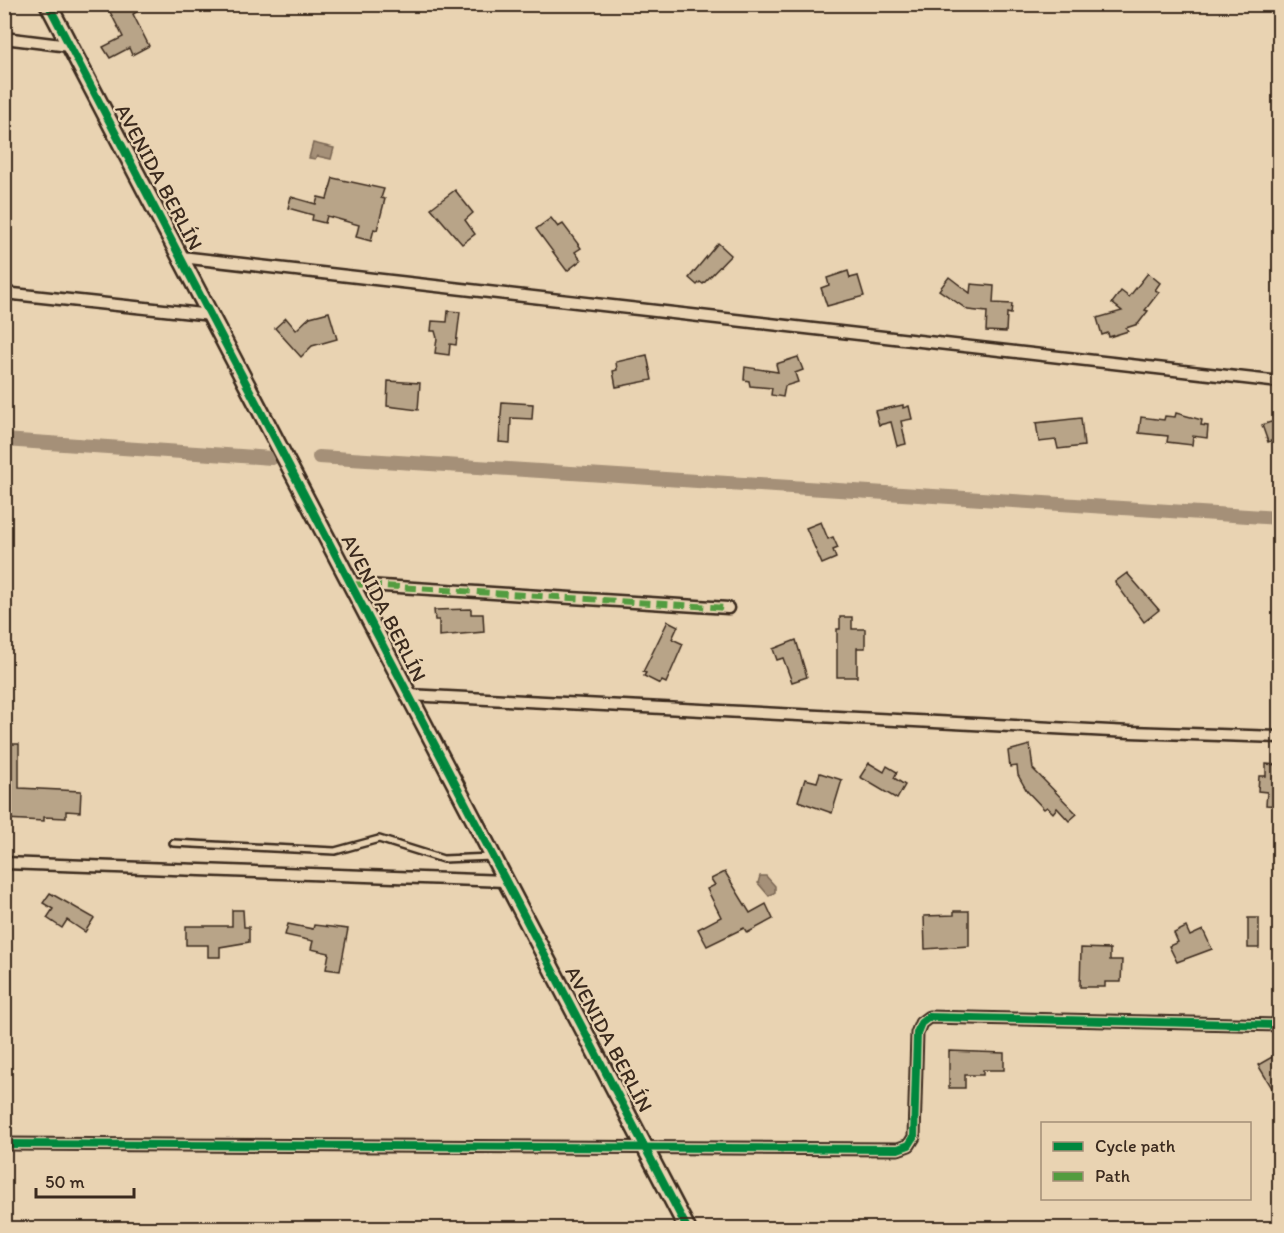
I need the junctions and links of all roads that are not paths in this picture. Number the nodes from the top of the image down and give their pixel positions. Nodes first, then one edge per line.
1 (48, 4) edge
2 (4, 38) edge
3 (69, 46) junction
4 (181, 257) junction
5 (4, 293) edge
6 (211, 315) junction
7 (1280, 382) edge
8 (351, 584) junction
9 (728, 608) dead end
10 (408, 695) junction
11 (1280, 737) edge
12 (173, 843) dead end
13 (493, 857) junction
14 (4, 863) edge
15 (506, 881) junction
16 (1280, 1025) edge
17 (4, 1143) edge
18 (645, 1147) junction
19 (687, 1228) edge

1 - 3 street, AVENIDA BERLÍN
2 - 3 street
3 - 4 street, AVENIDA BERLÍN
4 - 6 street, AVENIDA BERLÍN
4 - 7 street
5 - 6 street
6 - 8 street, AVENIDA BERLÍN
8 - 9 street
8 - 10 street, AVENIDA BERLÍN
10 - 11 street
10 - 13 street, AVENIDA BERLÍN
12 - 13 lane
13 - 15 street, AVENIDA BERLÍN
14 - 15 street
15 - 18 street, AVENIDA BERLÍN
16 - 18 street
17 - 18 street
18 - 19 street, AVENIDA BERLÍN

